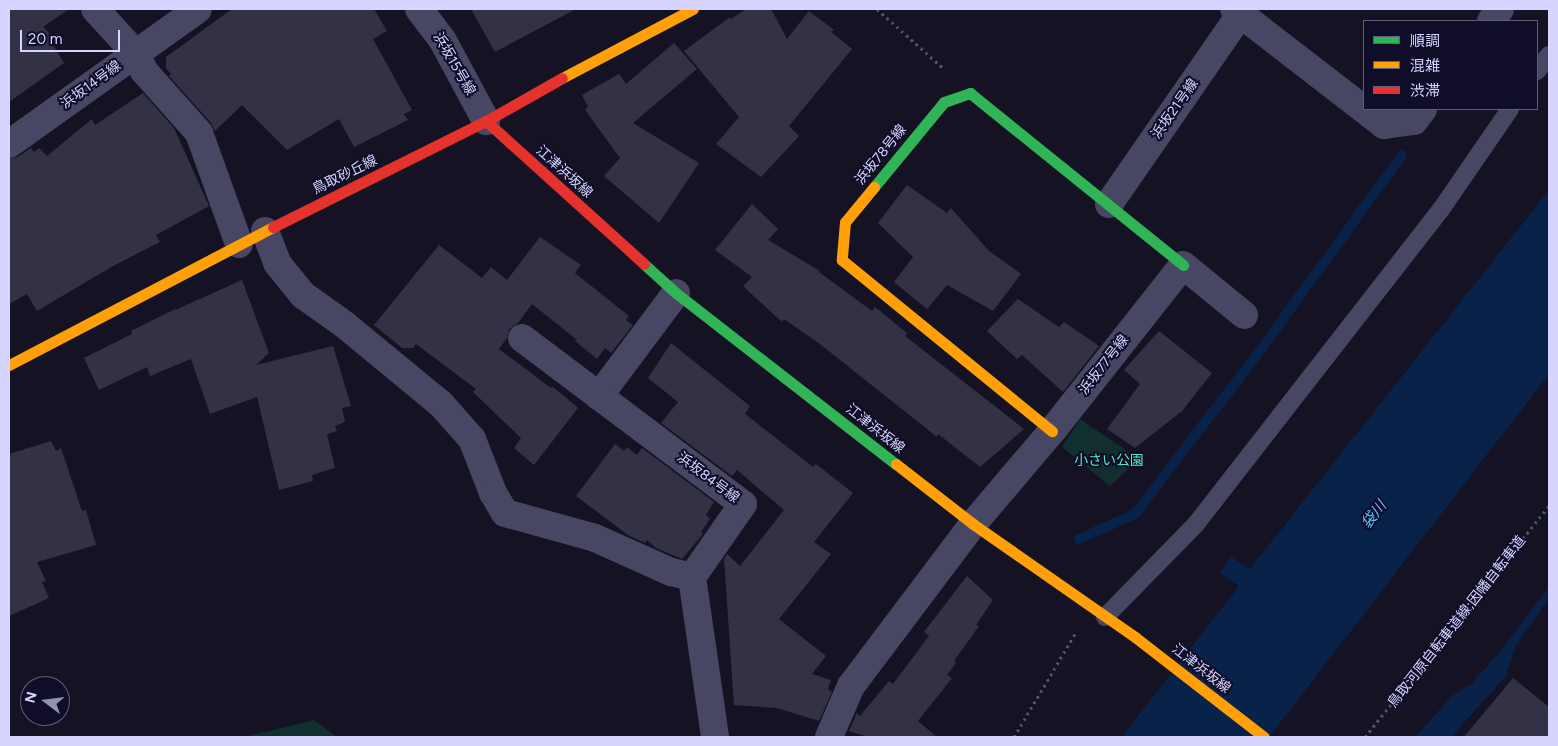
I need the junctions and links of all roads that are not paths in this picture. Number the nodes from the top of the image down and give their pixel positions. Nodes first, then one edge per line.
1 (95, 9) edge
2 (198, 9) edge
3 (419, 9) edge
4 (693, 9) edge
5 (1500, 9) edge
6 (1240, 10) edge
7 (1492, 20) edge
8 (134, 53) junction
9 (1363, 108) edge
10 (1365, 110) edge
11 (1422, 110) edge
12 (1509, 110) edge
13 (486, 121) junction
14 (9, 144) edge
15 (1108, 204) junction
16 (265, 231) junction
17 (239, 244) junction
18 (1183, 265) junction
19 (676, 293) junction
20 (1244, 315) dead end
21 (522, 338) dead end
22 (9, 365) edge
23 (599, 396) junction
24 (1052, 431) junction
25 (973, 524) junction
26 (692, 577) junction
27 (1105, 617) junction
28 (715, 737) edge
29 (829, 737) edge
30 (1264, 737) edge

1 - 8 street
2 - 8 street, 浜坂14号線
3 - 13 street, 浜坂15号線
4 - 13 street, 鳥取砂丘線
5 - 7 street
6 - 9 street, 浜坂21号線
6 - 15 street, 浜坂21号線
8 - 14 street, 浜坂14号線
8 - 17 street
10 - 11 street, 浜坂21号線
12 - 27 lane
13 - 16 street, 鳥取砂丘線
13 - 19 street, 江津浜坂線
15 - 18 street
15 - 24 street, 浜坂78号線
16 - 17 street, 鳥取砂丘線
16 - 26 street
17 - 22 street, 鳥取砂丘線
18 - 20 street
18 - 24 street, 浜坂77号線
19 - 23 street
19 - 25 street, 江津浜坂線
21 - 23 street
23 - 26 street, 浜坂84号線
24 - 25 street, 浜坂77号線
25 - 27 street, 江津浜坂線
25 - 29 street
26 - 28 street
27 - 30 street, 江津浜坂線

